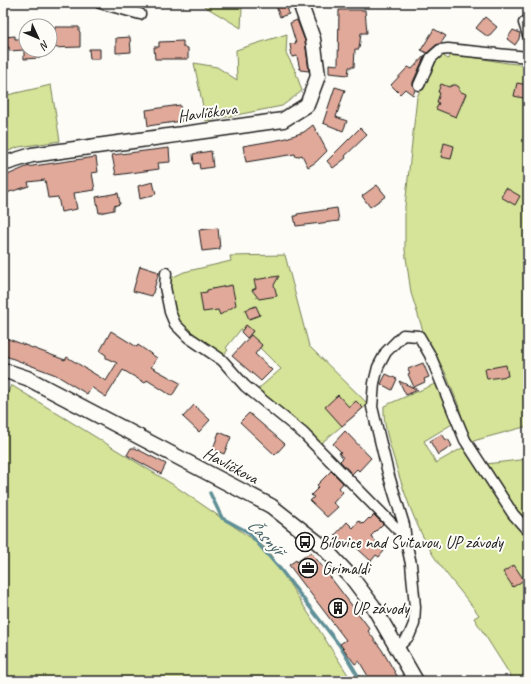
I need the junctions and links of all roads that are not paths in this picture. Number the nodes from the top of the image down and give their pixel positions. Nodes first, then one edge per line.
1 (100, 3) edge
2 (300, 3) edge
3 (140, 14) dead end
4 (528, 24) edge
5 (528, 35) edge
6 (528, 57) edge
7 (418, 85) dead end
8 (3, 164) edge
9 (166, 273) dead end
10 (3, 370) edge
11 (528, 531) edge
12 (405, 535) junction
13 (397, 648) junction
14 (416, 681) edge

1 - 3 street
2 - 8 main road, Havlíčkova
4 - 5 street
6 - 7 street
9 - 12 street
10 - 13 main road, Havlíčkova
11 - 12 street
12 - 13 street
13 - 14 main road, Havlíčkova

